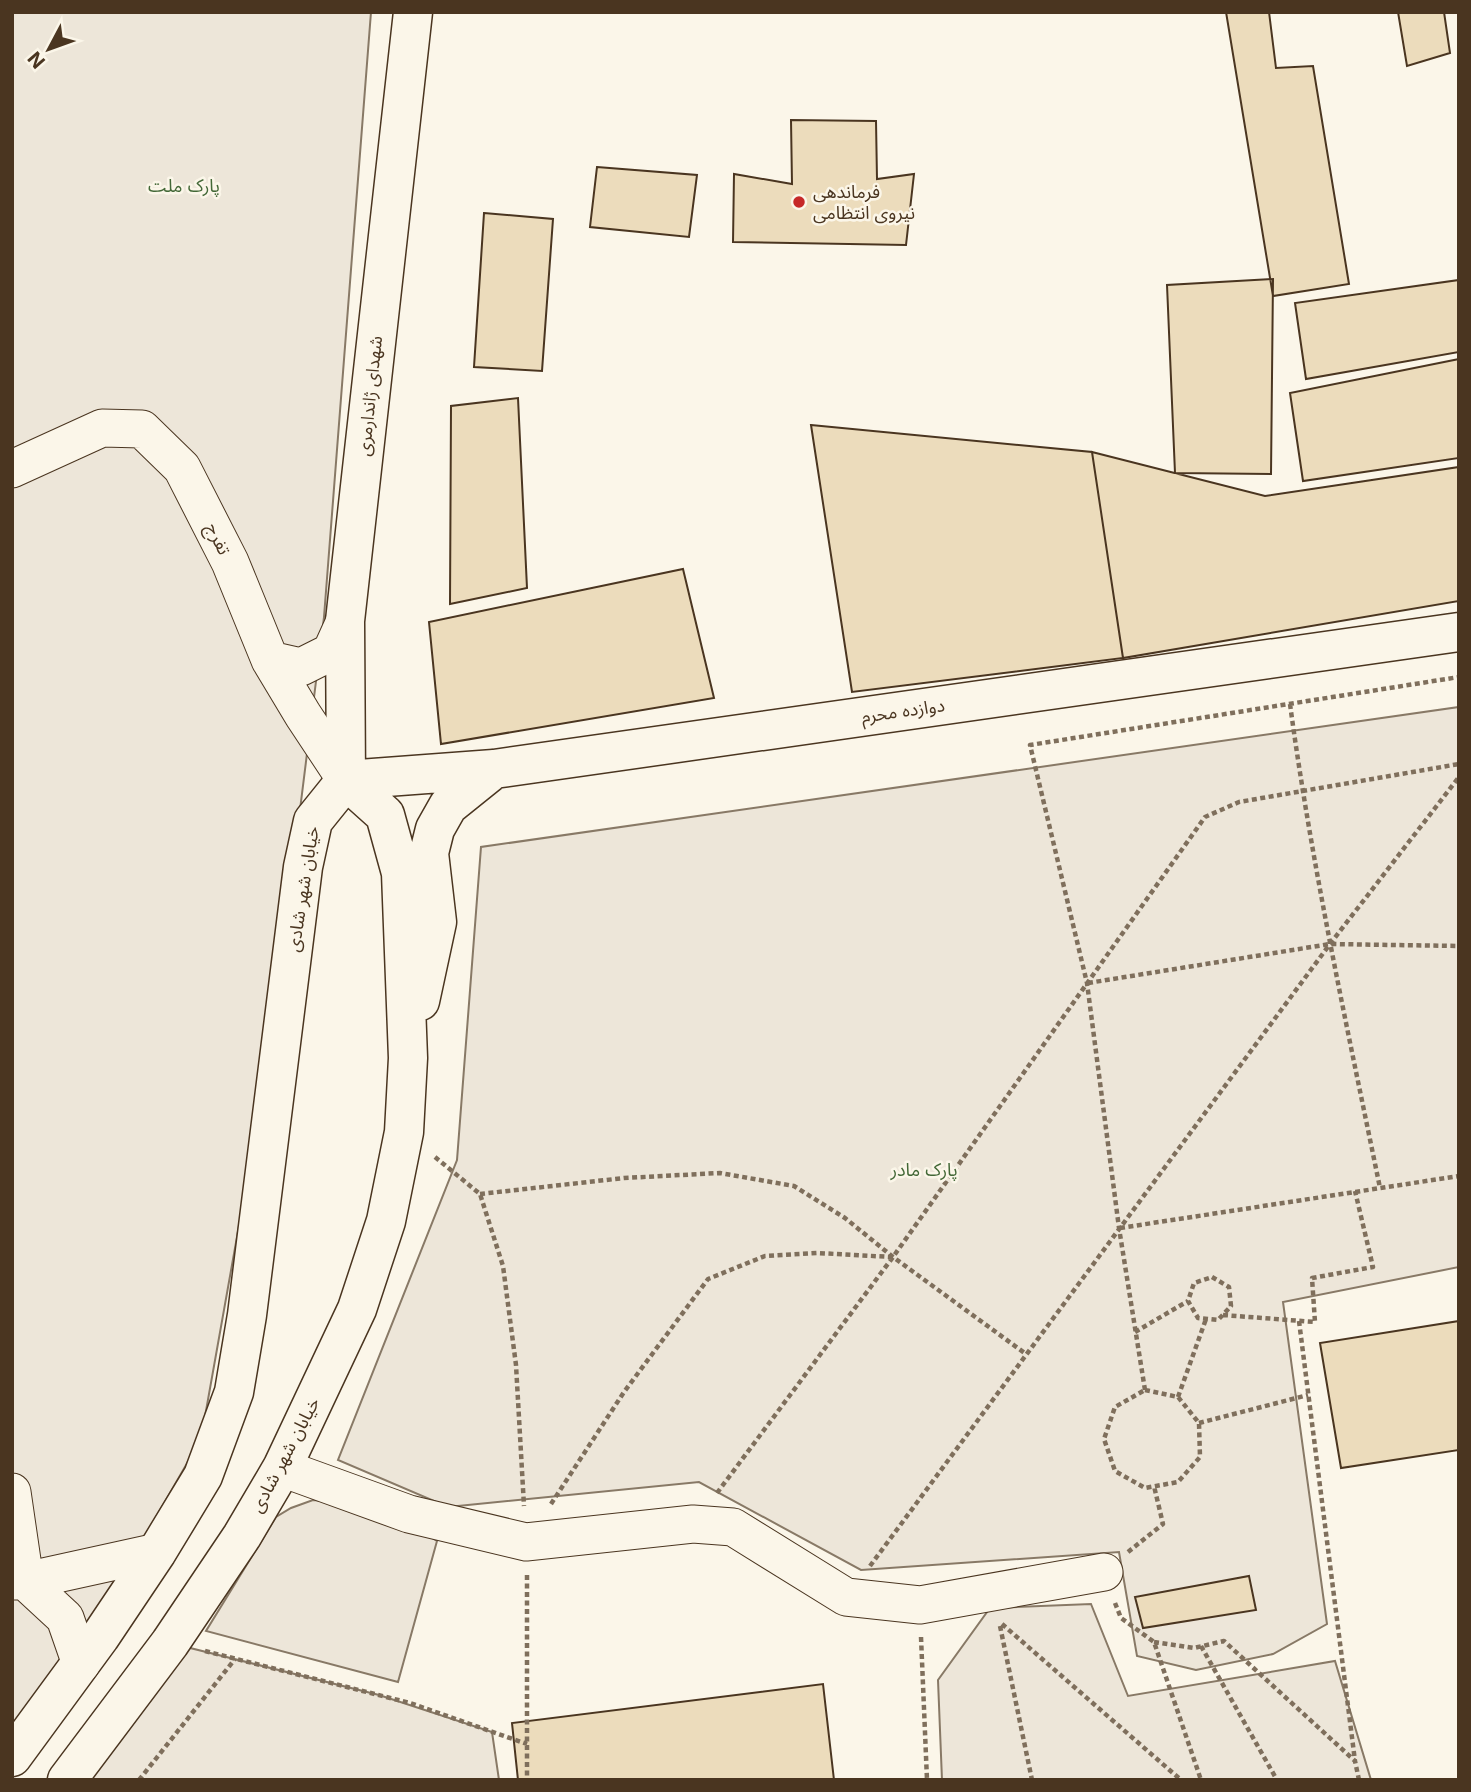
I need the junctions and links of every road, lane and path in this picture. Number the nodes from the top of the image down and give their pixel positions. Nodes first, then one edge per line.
1 (413, 12) edge
2 (12, 469) edge
3 (345, 621) junction
4 (1459, 632) edge
5 (270, 660) junction
6 (1459, 677) edge
7 (1290, 704) junction
8 (1459, 764) edge
9 (494, 769) junction
10 (1459, 777) edge
11 (346, 780) junction
12 (1302, 791) junction
13 (303, 867) junction
14 (401, 873) junction
15 (1330, 944) junction
16 (1459, 946) edge
17 (1087, 983) junction
18 (408, 1058) junction
19 (404, 1132) junction
20 (1459, 1176) edge
21 (1380, 1188) junction
22 (1355, 1191) junction
23 (480, 1194) junction
24 (1119, 1228) junction
25 (893, 1257) junction
26 (1188, 1301) junction
27 (1223, 1315) junction
28 (1206, 1319) junction
29 (1299, 1321) junction
30 (1135, 1332) junction
31 (1026, 1354) junction
32 (1145, 1390) junction
33 (1308, 1395) junction
34 (1178, 1396) junction
35 (1199, 1423) junction
36 (282, 1468) junction
37 (1154, 1486) junction
38 (12, 1492) edge
39 (693, 1524) junction
40 (526, 1542) junction
41 (157, 1552) junction
42 (1104, 1572) junction
43 (19, 1581) edge
44 (846, 1597) junction
45 (920, 1605) junction
46 (1154, 1642) junction
47 (170, 1643) junction
48 (1201, 1646) junction
49 (235, 1659) junction
50 (80, 1664) junction
51 (527, 1744) junction
52 (12, 1757) edge
53 (1355, 1761) junction
54 (67, 1780) edge
55 (139, 1780) edge
56 (527, 1780) edge
57 (927, 1780) edge
58 (1032, 1780) edge
59 (1181, 1780) edge
60 (1201, 1780) edge
61 (1277, 1780) edge
62 (1359, 1780) edge

1 - 3 main road, شهدای ژاندارمری
2 - 5 street, تفرج
3 - 5 street
3 - 11 main road, شهدای ژاندارمری
4 - 9 main road, دوازده محرم
5 - 11 street, تفرج
6 - 7 path
7 - 12 path
7 - 17 path
8 - 12 path
9 - 11 main road, دوازده محرم
9 - 18 main road
10 - 15 path
11 - 13 main road, خیابان شهر شادی
11 - 14 main road, خیابان شهر شادی
12 - 15 path
12 - 17 path
13 - 14 main road
13 - 41 main road, خیابان شهر شادی
14 - 18 main road, خیابان شهر شادی
15 - 16 path
15 - 17 path
15 - 21 path
15 - 24 path
17 - 24 path
17 - 25 path
18 - 19 main road, خیابان شهر شادی
19 - 23 path
19 - 36 main road, خیابان شهر شادی
20 - 21 path
21 - 22 path
22 - 24 path
22 - 29 path
23 - 25 path
23 - 40 path
24 - 30 path
24 - 31 path
25 - 31 path
25 - 39 path
25 - 40 path
26 - 27 path
26 - 28 path
26 - 30 path
27 - 28 path
27 - 29 path
28 - 34 path
29 - 33 path
30 - 32 path
31 - 44 path
32 - 34 path
32 - 37 path
33 - 35 path
33 - 53 path
34 - 35 path
35 - 37 path
36 - 40 street
36 - 47 main road, خیابان شهر شادی
37 - 42 path
38 - 43 street
39 - 40 street
39 - 44 street
40 - 51 path
41 - 43 street
41 - 50 main road, خیابان شهر شادی
42 - 45 street
42 - 46 path
43 - 50 street
44 - 45 street
45 - 57 path
46 - 48 path
46 - 60 path
47 - 49 path
47 - 54 main road, خیابان شهر شادی
48 - 53 path
48 - 61 path
49 - 51 path
49 - 55 path
50 - 52 main road, خیابان شهر شادی
51 - 56 path
53 - 62 path
58 - 59 path

